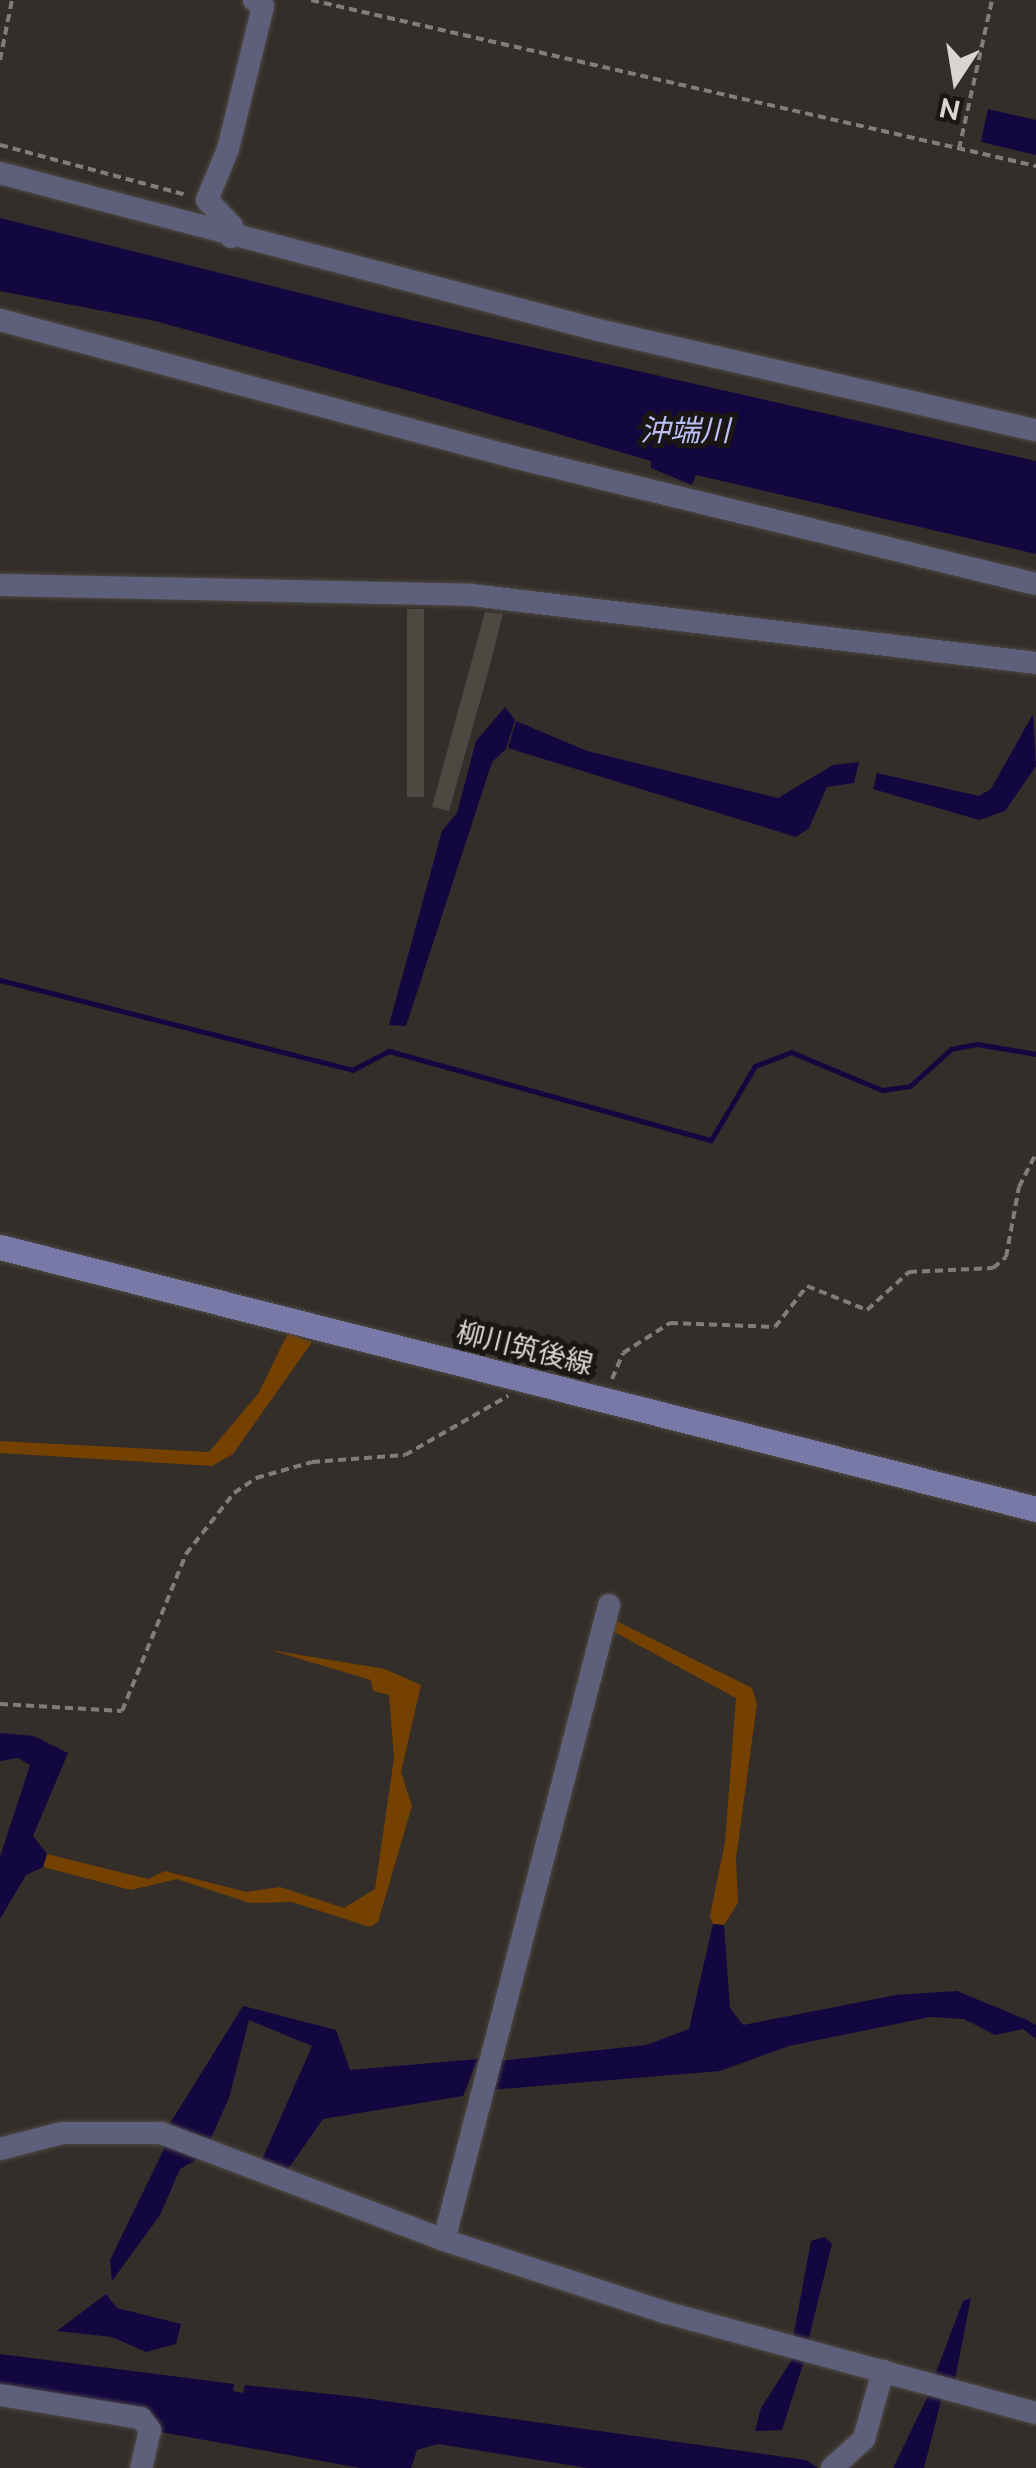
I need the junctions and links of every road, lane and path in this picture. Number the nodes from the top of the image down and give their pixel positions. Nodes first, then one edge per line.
1 (12, 0) edge
2 (254, 0) edge
3 (311, 0) edge
4 (992, 0) edge
5 (0, 60) edge
6 (0, 144) edge
7 (959, 149) junction
8 (1036, 166) edge
9 (0, 173) edge
10 (206, 200) junction
11 (232, 238) junction
12 (0, 320) edge
13 (1036, 430) edge
14 (1036, 584) edge
15 (0, 585) edge
16 (1036, 663) edge
17 (1036, 1153) edge
18 (0, 1247) edge
19 (534, 1381) junction
20 (604, 1398) junction
21 (1036, 1508) edge
22 (609, 1605) dead end
23 (0, 1704) edge
24 (0, 2149) edge
25 (444, 2240) junction
26 (883, 2371) junction
27 (0, 2394) edge
28 (1036, 2413) edge
29 (141, 2468) edge
30 (832, 2468) edge

1 - 5 path
2 - 10 street
3 - 7 path
4 - 7 path
6 - 10 path
7 - 8 path
9 - 11 street
10 - 11 street
11 - 13 street
12 - 14 street
15 - 16 street
17 - 20 path
18 - 19 main road, 柳川筑後線
19 - 20 main road, 柳川筑後線
19 - 23 path
20 - 21 main road, 柳川筑後線
22 - 25 street
24 - 25 street
25 - 26 street
26 - 28 street
26 - 30 street
27 - 29 street

